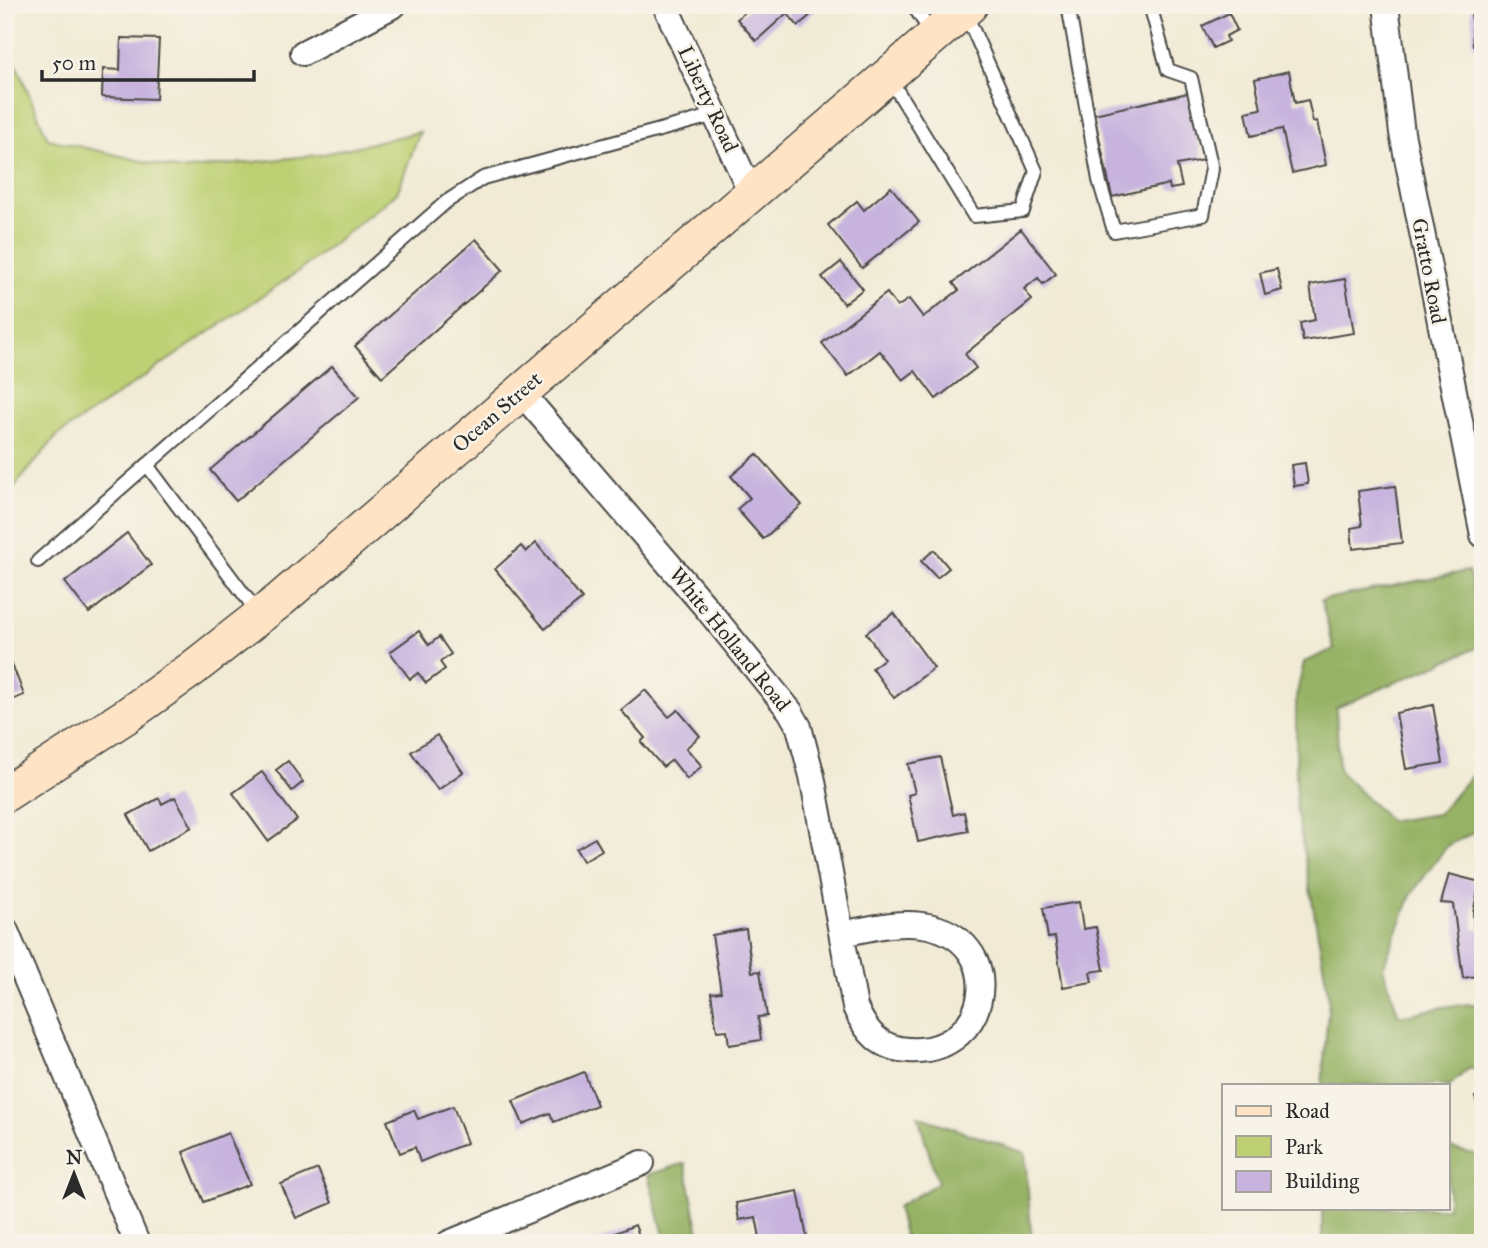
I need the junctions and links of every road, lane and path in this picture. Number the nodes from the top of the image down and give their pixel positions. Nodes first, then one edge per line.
1 (394, 5) edge
2 (665, 5) edge
3 (913, 5) edge
4 (1068, 5) edge
5 (1150, 5) edge
6 (1386, 5) edge
7 (967, 8) edge
8 (934, 36) junction
9 (303, 53) dead end
10 (888, 75) junction
11 (715, 115) junction
12 (751, 193) junction
13 (520, 391) junction
14 (147, 465) junction
15 (1483, 535) edge
16 (38, 561) dead end
17 (259, 616) junction
18 (5, 794) edge
19 (5, 929) edge
20 (842, 934) junction
21 (642, 1163) dead end
22 (137, 1243) edge
23 (449, 1243) edge

1 - 9 street
2 - 11 street, Liberty Road
3 - 8 lane
4 - 5 lane
6 - 15 street, Gratto Road
7 - 8 main road, Ocean Street
7 - 10 lane
8 - 10 main road, Ocean Street
10 - 12 main road, Ocean Street
11 - 12 street, Liberty Road
11 - 14 lane
12 - 13 main road, Ocean Street
13 - 17 main road, Ocean Street
13 - 20 street, White Holland Road
14 - 16 lane
14 - 17 lane
17 - 18 main road, Ocean Street
19 - 22 street
20 - 20 street, White Holland Road
21 - 23 street

